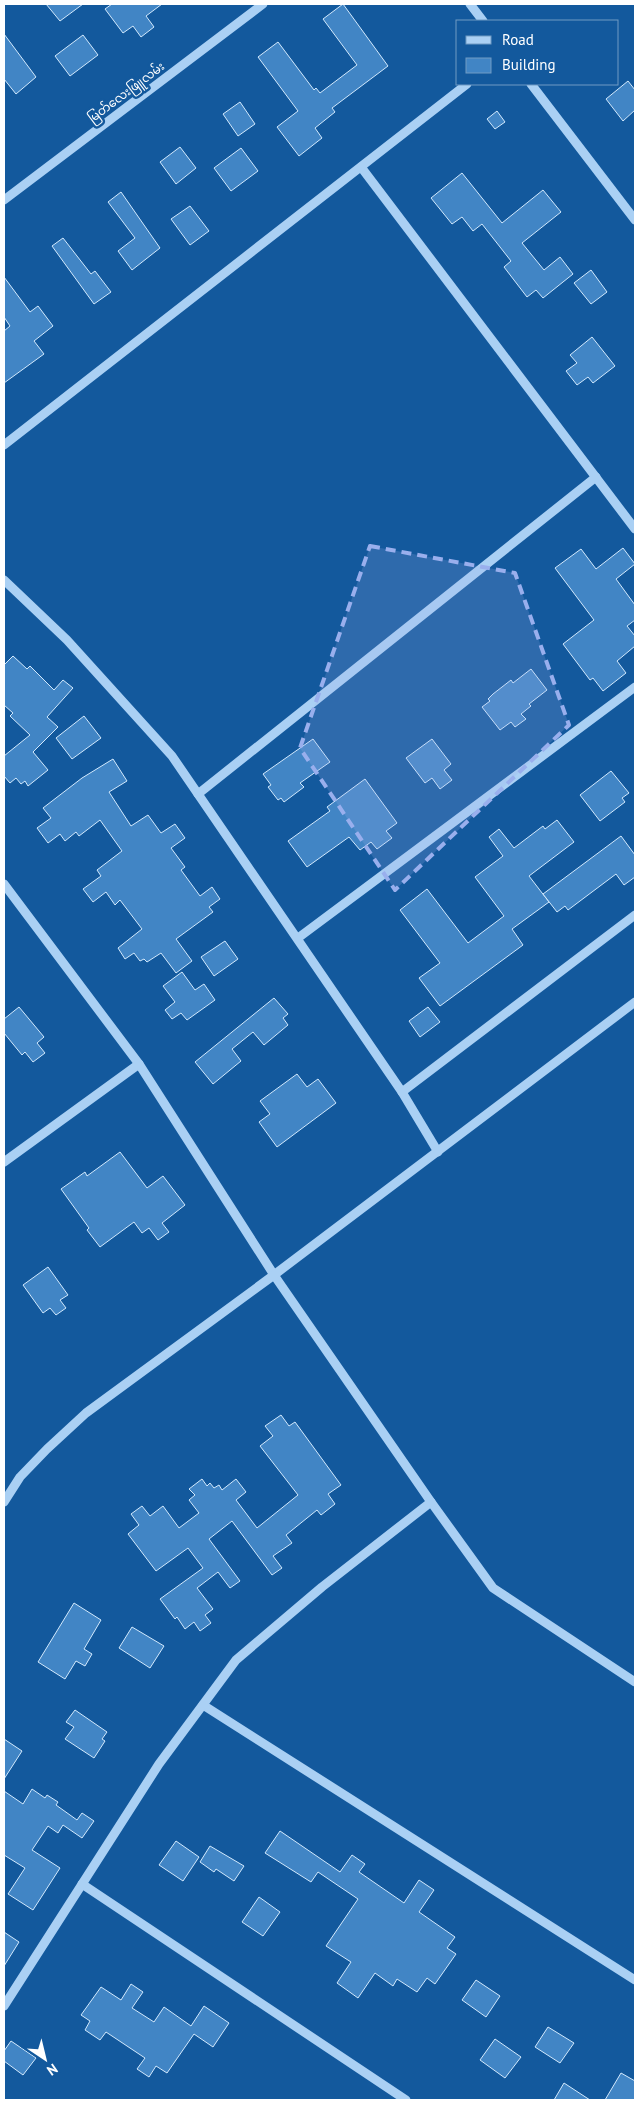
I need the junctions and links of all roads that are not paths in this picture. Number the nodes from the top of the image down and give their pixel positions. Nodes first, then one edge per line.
1 (263, 4) edge
2 (470, 4) edge
3 (482, 20) edge
4 (466, 85) edge
5 (532, 85) edge
6 (361, 167) junction
7 (4, 200) edge
8 (635, 220) edge
9 (4, 445) edge
10 (596, 478) junction
11 (635, 529) edge
12 (4, 580) edge
13 (635, 687) edge
14 (198, 794) junction
15 (4, 884) edge
16 (635, 915) edge
17 (298, 938) junction
18 (635, 1002) edge
19 (139, 1064) junction
20 (402, 1092) junction
21 (438, 1152) junction
22 (4, 1162) edge
23 (274, 1274) junction
24 (4, 1502) edge
25 (431, 1502) junction
26 (635, 1682) edge
27 (203, 1704) junction
28 (82, 1884) junction
29 (635, 1980) edge
30 (4, 2006) edge
31 (406, 2100) edge

1 - 7 street, မြတ်လေးဖြူလမ်း
2 - 3 street
4 - 6 street
5 - 8 street
6 - 9 street
6 - 10 street
10 - 11 street
10 - 14 street
12 - 14 street
13 - 17 street
14 - 17 street
15 - 19 street
16 - 20 street
17 - 20 street
18 - 21 street
19 - 22 street
19 - 23 street
20 - 21 street
21 - 23 street
23 - 24 street
23 - 25 street
25 - 26 street
25 - 27 street
27 - 28 street
27 - 29 street
28 - 30 street
28 - 31 street

